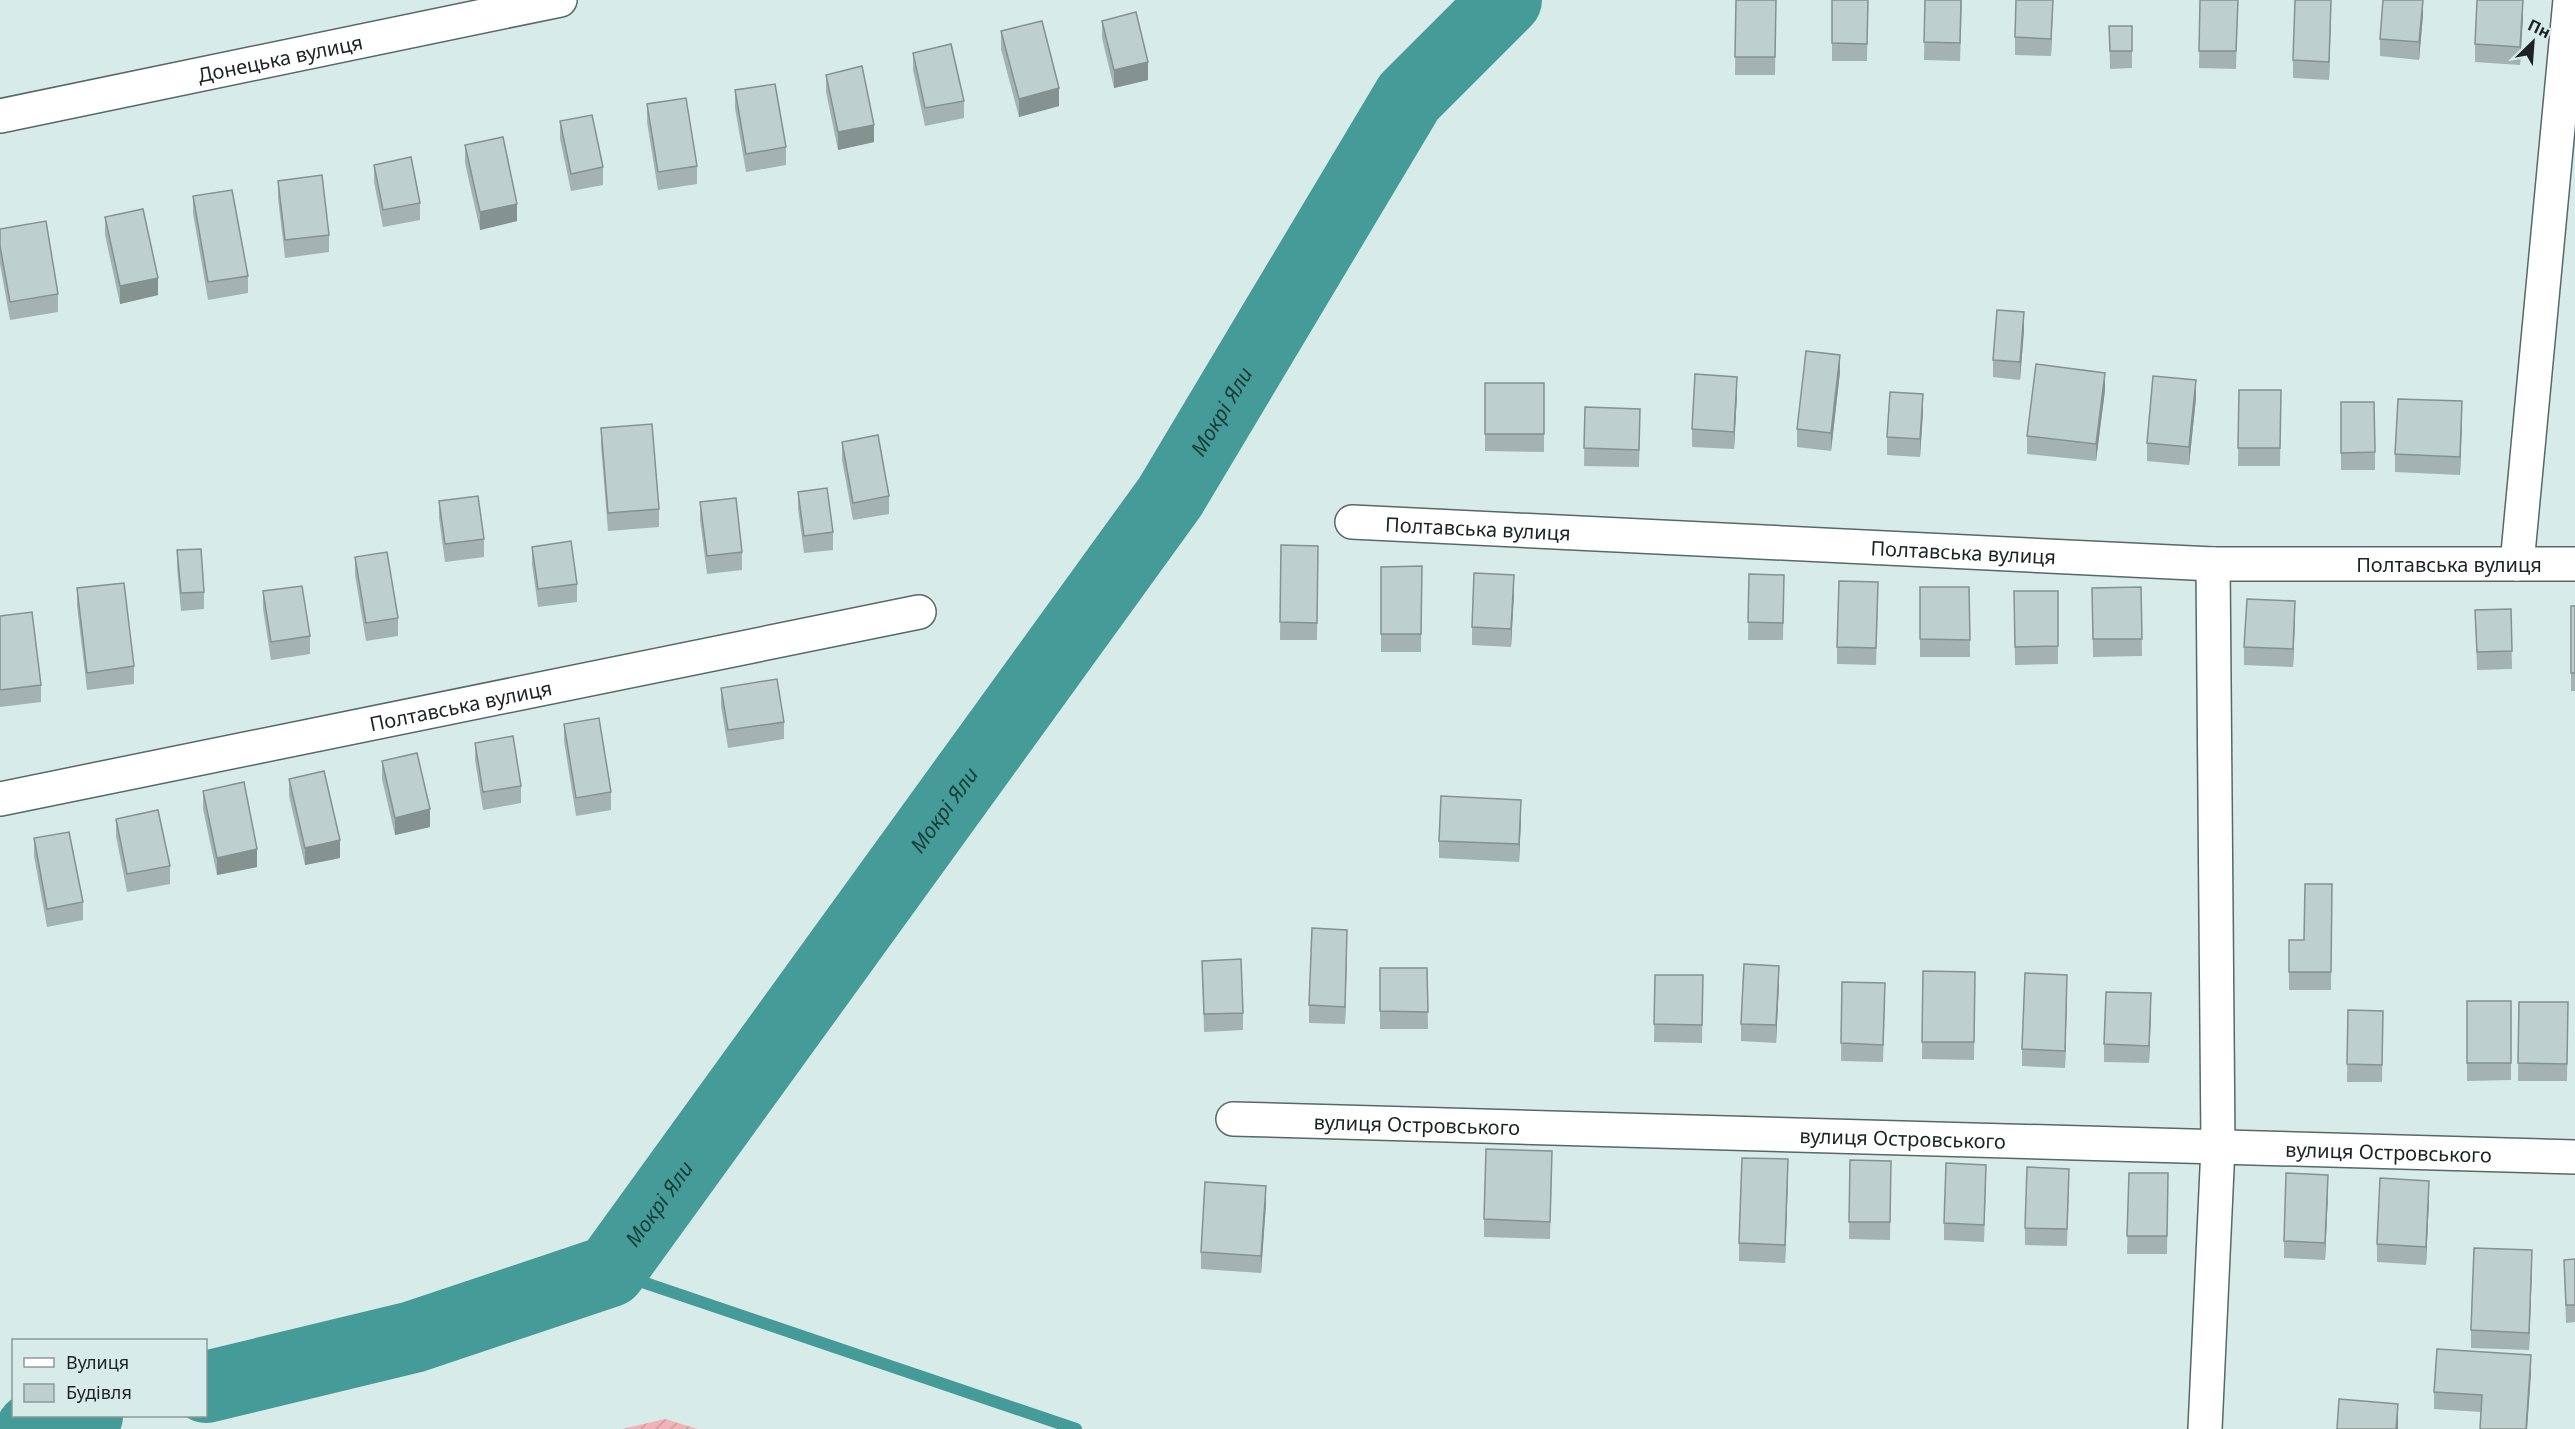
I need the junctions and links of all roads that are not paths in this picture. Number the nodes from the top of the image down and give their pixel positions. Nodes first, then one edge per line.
1 (560, 0) edge
2 (2570, 0) edge
3 (0, 116) edge
4 (1352, 522) dead end
5 (2213, 564) junction
6 (2517, 564) junction
7 (2575, 564) edge
8 (919, 612) dead end
9 (0, 799) edge
10 (1233, 1119) dead end
11 (2218, 1146) junction
12 (2575, 1157) edge
13 (2205, 1429) edge

1 - 3 street, Донецька вулиця
2 - 6 street
4 - 5 street, Полтавська вулиця
5 - 6 street, Полтавська вулиця
5 - 11 street
6 - 7 street, Полтавська вулиця
8 - 9 street, Полтавська вулиця
10 - 11 street, вулиця Островського
11 - 12 street, вулиця Островського
11 - 13 street

